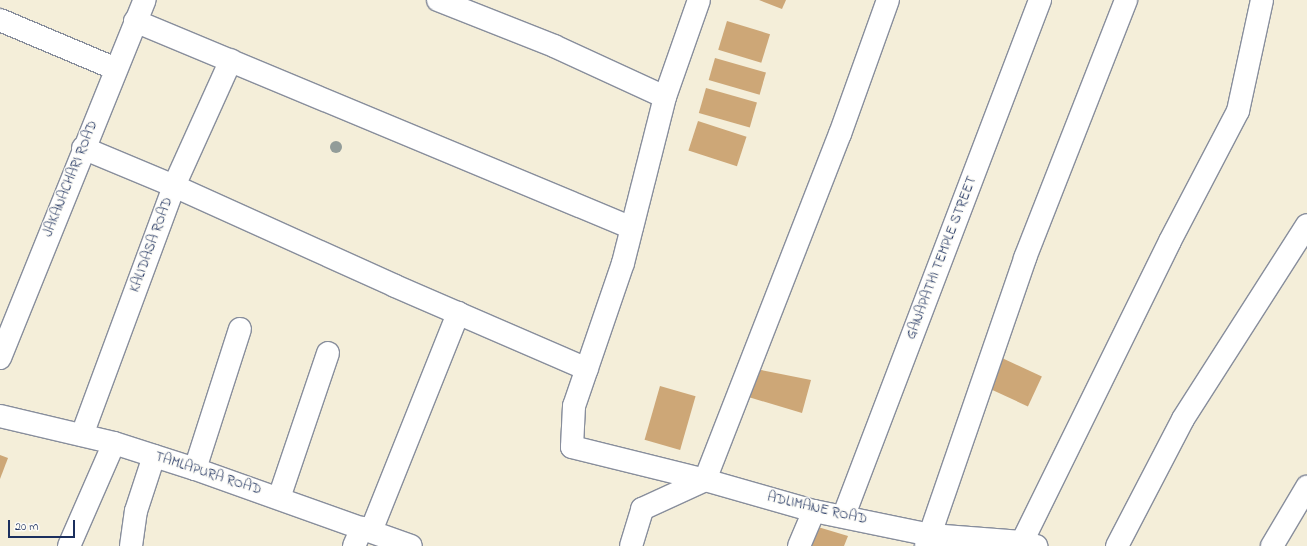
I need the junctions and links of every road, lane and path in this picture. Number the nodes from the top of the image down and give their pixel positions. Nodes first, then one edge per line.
1 (145, 0) edge
2 (438, 0) edge
3 (698, 0) edge
4 (888, 0) edge
5 (1040, 0) edge
6 (1126, 0) edge
7 (1262, 0) edge
8 (0, 20) edge
9 (135, 21) junction
10 (231, 60) junction
11 (116, 69) junction
12 (665, 97) junction
13 (83, 148) junction
14 (174, 186) junction
15 (1307, 225) edge
16 (632, 228) junction
17 (458, 313) junction
18 (240, 328) dead end
19 (328, 352) dead end
20 (0, 358) edge
21 (587, 369) junction
22 (0, 416) edge
23 (82, 435) junction
24 (114, 443) junction
25 (154, 456) junction
26 (196, 469) junction
27 (705, 480) junction
28 (1307, 487) edge
29 (279, 498) junction
30 (814, 511) junction
31 (844, 515) junction
32 (362, 535) edge
33 (929, 540) edge
34 (1029, 544) edge
35 (69, 546) edge
36 (131, 546) edge
37 (411, 546) edge
38 (632, 546) edge
39 (799, 546) edge
40 (1117, 546) edge
41 (1272, 546) edge

1 - 9 street, JAKANACHARI ROAD
2 - 12 street
3 - 12 street
4 - 27 street
5 - 31 street, GANAPATHI TEMPLE STREET
6 - 33 street
7 - 34 street
8 - 11 street
9 - 10 street
9 - 11 street, JAKANACHARI ROAD
10 - 14 street, KALIDASA ROAD
10 - 16 street
11 - 13 street, JAKANACHARI ROAD
12 - 16 street
13 - 14 street
13 - 20 street, JAKANACHARI ROAD
14 - 17 street
14 - 23 street, KALIDASA ROAD
15 - 40 street
16 - 21 street
17 - 21 street
17 - 32 street
18 - 26 street
19 - 29 street
21 - 27 street, ADLIMANE ROAD
22 - 23 street, TAMLAPURA ROAD
23 - 24 street, TAMLAPURA ROAD
24 - 25 street, TAMLAPURA ROAD
24 - 35 street
25 - 26 street, TAMLAPURA ROAD
25 - 36 street
26 - 29 street, TAMLAPURA ROAD
27 - 30 street, ADLIMANE ROAD
27 - 38 street
28 - 41 street
29 - 32 street, TAMLAPURA ROAD
30 - 31 street, ADLIMANE ROAD
30 - 39 street
31 - 33 street, ADLIMANE ROAD
32 - 37 street, TAMLAPURA ROAD
33 - 34 street, ADLIMANE ROAD

